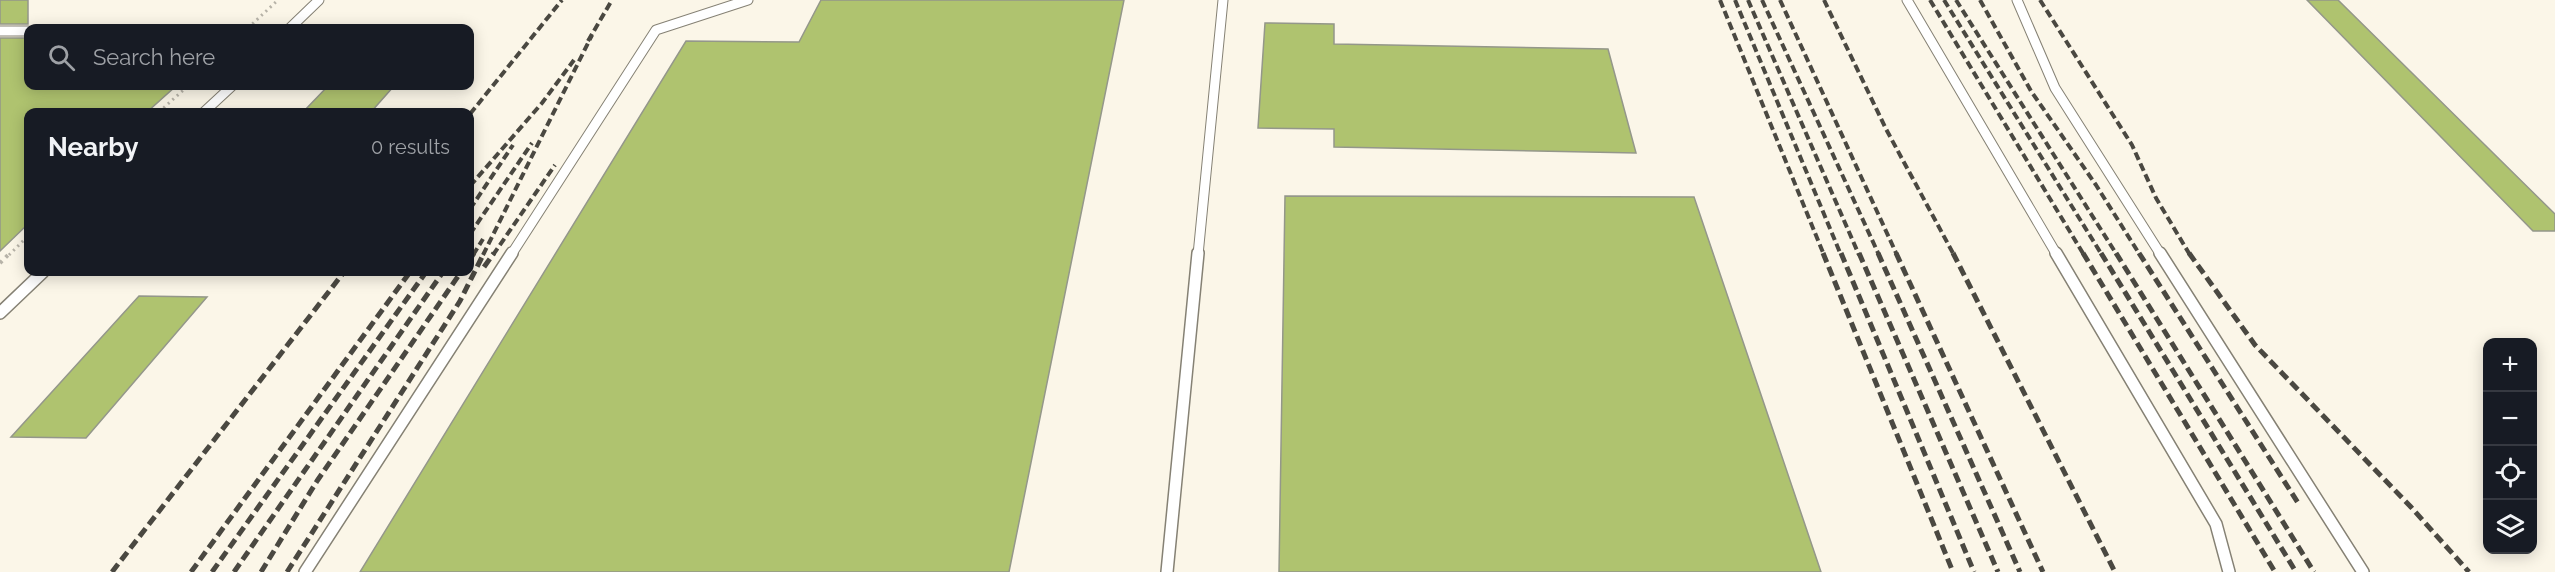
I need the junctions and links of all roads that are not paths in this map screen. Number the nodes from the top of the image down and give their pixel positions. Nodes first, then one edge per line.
1 (319, 0) edge
2 (748, 0) edge
3 (1223, 0) edge
4 (1907, 0) edge
5 (2016, 0) edge
6 (294, 24) edge
7 (0, 31) edge
8 (24, 32) edge
9 (228, 90) edge
10 (208, 108) edge
11 (39, 276) edge
12 (0, 314) edge
13 (305, 572) edge
14 (1167, 572) edge
15 (2229, 572) edge
16 (2362, 572) edge

1 - 6 lane
2 - 13 lane
3 - 14 lane
4 - 15 lane
5 - 16 lane
7 - 8 lane
9 - 10 lane
11 - 12 lane

